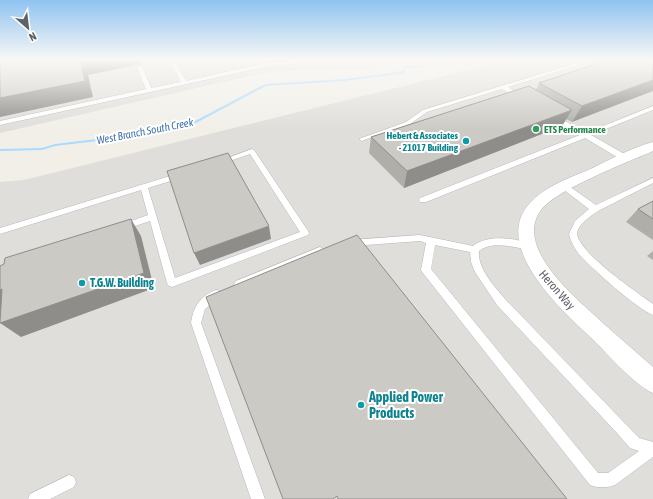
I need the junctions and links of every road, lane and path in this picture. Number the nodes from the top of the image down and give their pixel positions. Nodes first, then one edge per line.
1 (146, 83) edge
2 (178, 83) edge
3 (515, 83) edge
4 (503, 87) junction
5 (149, 90) junction
6 (524, 99) edge
7 (653, 108) edge
8 (551, 115) edge
9 (0, 123) edge
10 (585, 135) junction
11 (362, 139) dead end
12 (653, 146) edge
13 (626, 158) junction
14 (209, 166) edge
15 (188, 172) edge
16 (653, 180) edge
17 (563, 186) junction
18 (144, 187) junction
19 (423, 200) dead end
20 (595, 209) junction
21 (153, 217) junction
22 (116, 229) edge
23 (0, 231) edge
24 (432, 240) junction
25 (343, 244) edge
26 (528, 246) junction
27 (330, 248) edge
28 (475, 250) junction
29 (653, 310) edge
30 (653, 382) edge
31 (653, 449) edge
32 (69, 482) dead end
33 (35, 499) edge
34 (258, 499) edge

1 - 5 lane
2 - 5 lane
3 - 4 lane
4 - 6 lane
4 - 11 lane
5 - 9 lane
7 - 10 lane
8 - 10 lane
10 - 13 lane
10 - 19 lane
12 - 13 street, Heron Way
13 - 17 street, Heron Way
14 - 21 lane
15 - 18 lane
16 - 20 lane
17 - 20 lane
17 - 26 street, Heron Way
18 - 21 lane
18 - 23 lane
20 - 29 lane
21 - 22 lane
24 - 25 lane
24 - 28 lane
24 - 31 lane
26 - 28 lane
26 - 30 street, Heron Way
27 - 34 lane
28 - 31 lane
32 - 33 lane

